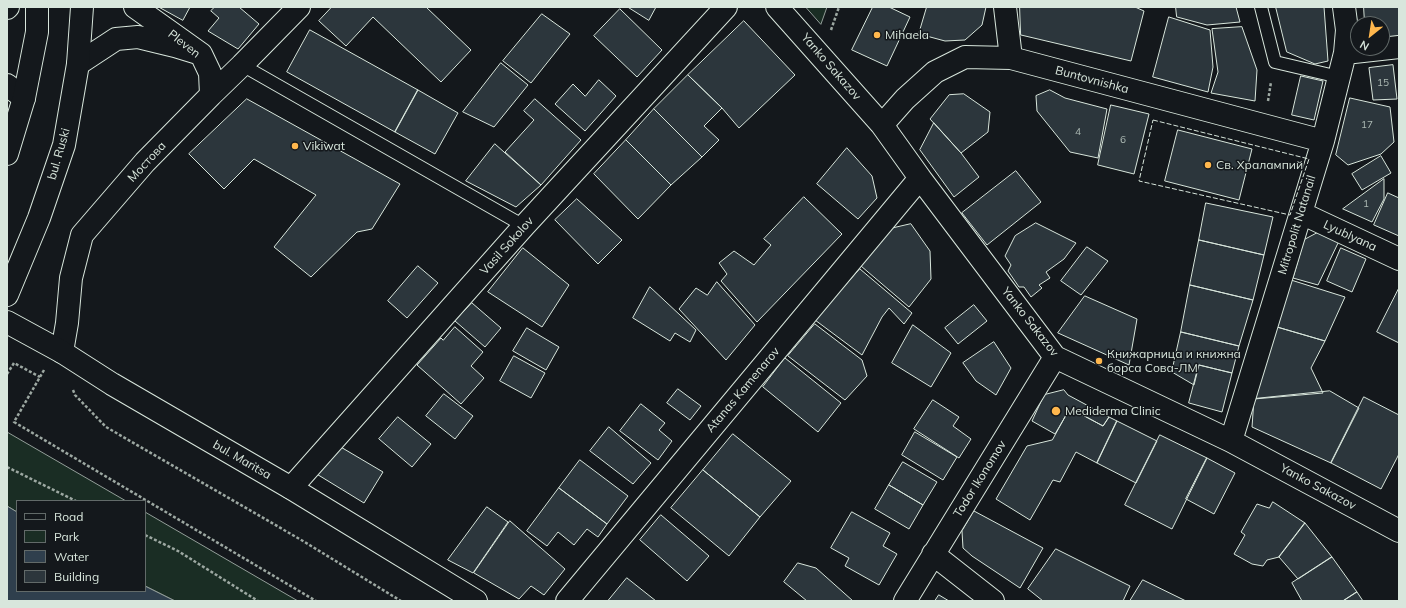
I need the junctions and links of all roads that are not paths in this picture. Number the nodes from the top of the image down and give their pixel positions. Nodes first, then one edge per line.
1 (37, 7) edge
2 (82, 7) edge
3 (135, 7) edge
4 (299, 7) edge
5 (726, 7) edge
6 (777, 7) edge
7 (1005, 7) edge
8 (1261, 7) edge
9 (1344, 7) edge
10 (1399, 47) edge
11 (1345, 53) junction
12 (201, 54) junction
13 (1011, 58) junction
14 (78, 64) junction
15 (242, 66) junction
16 (1339, 77) junction
17 (7, 85) edge
18 (211, 95) junction
19 (24, 98) junction
20 (882, 125) junction
21 (1323, 141) junction
22 (7, 154) edge
23 (920, 178) junction
24 (1301, 213) junction
25 (524, 226) junction
26 (1399, 259) edge
27 (7, 295) edge
28 (7, 322) edge
29 (62, 352) junction
30 (1055, 357) junction
31 (1231, 441) junction
32 (291, 488) junction
33 (1396, 534) edge
34 (933, 554) junction
35 (476, 601) edge
36 (567, 601) edge
37 (905, 601) edge
38 (993, 601) edge

1 - 19 street
2 - 14 street, bul. Ruski
3 - 12 street, Pleven
4 - 15 street, Мостова
5 - 25 street, Vasil Sokolov
6 - 20 street, Yanko Sakazov
7 - 13 street
8 - 16 lane
9 - 11 street, Mitropolit Natanail
10 - 11 street
11 - 16 street, Mitropolit Natanail
12 - 14 street
12 - 18 street, Pleven
13 - 20 street, Buntovnishka
13 - 21 street, Buntovnishka
14 - 27 street, bul. Ruski
15 - 18 street, Мостова
15 - 25 lane
16 - 21 street, Mitropolit Natanail
17 - 19 street
18 - 29 street, Мостова
19 - 22 street
20 - 23 street, Yanko Sakazov
21 - 24 street, Mitropolit Natanail
23 - 30 street, Yanko Sakazov
23 - 36 street, Atanas Kamenarov
24 - 26 street, Lyublyana
24 - 31 street, Mitropolit Natanail
25 - 32 street, Vasil Sokolov
28 - 29 street, bul. Maritsa
29 - 32 street, bul. Maritsa
30 - 31 street, Yanko Sakazov
30 - 34 street, Todor Ikonomov
31 - 33 street, Yanko Sakazov
32 - 35 street, bul. Maritsa
34 - 37 street, Todor Ikonomov
34 - 38 street

